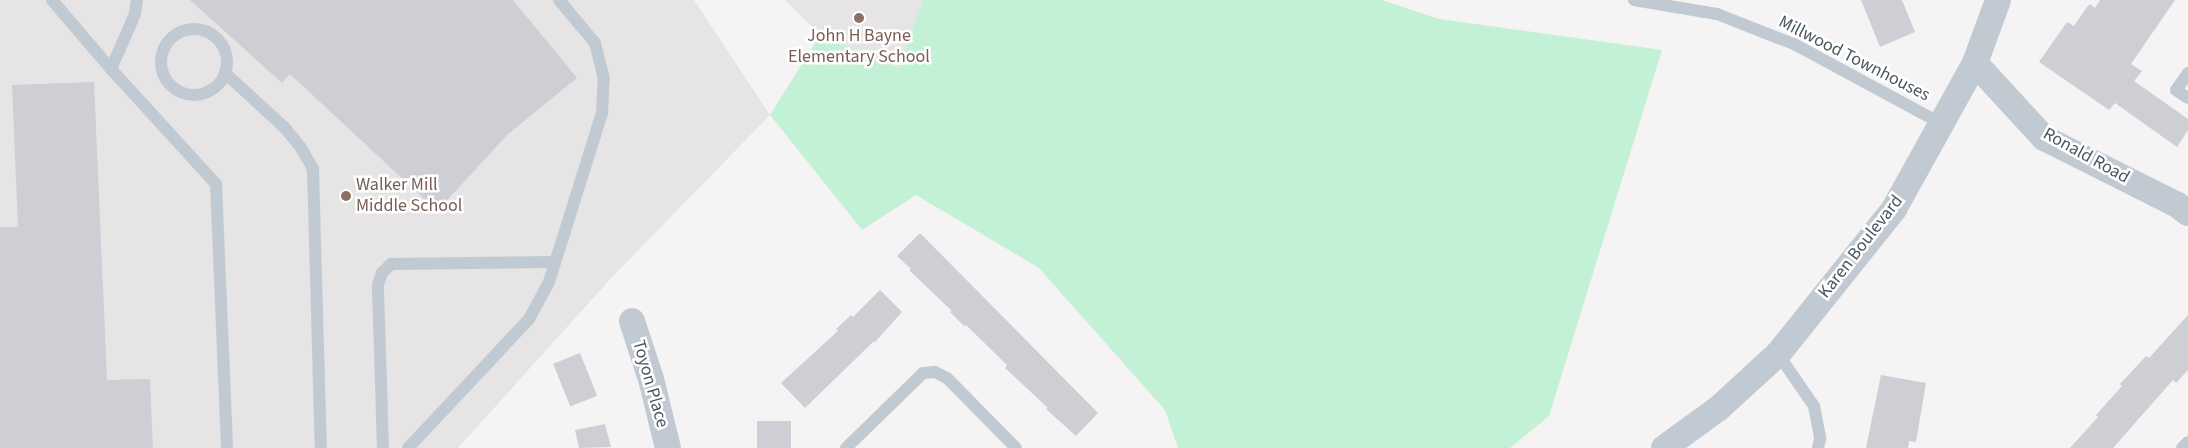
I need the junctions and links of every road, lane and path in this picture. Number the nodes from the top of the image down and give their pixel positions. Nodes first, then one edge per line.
1 (52, 0) edge
2 (137, 0) edge
3 (560, 0) edge
4 (1634, 0) edge
5 (1998, 0) edge
6 (1975, 63) junction
7 (110, 69) junction
8 (225, 73) junction
9 (2188, 73) edge
10 (2188, 98) edge
11 (1940, 123) junction
12 (2188, 213) edge
13 (555, 262) junction
14 (632, 321) dead end
15 (1778, 354) junction
16 (2188, 442) edge
17 (227, 448) edge
18 (321, 448) edge
19 (383, 448) edge
20 (408, 448) edge
21 (668, 448) edge
22 (846, 448) edge
23 (1016, 448) edge
24 (1664, 448) edge
25 (1818, 448) edge
26 (2182, 448) edge

1 - 7 lane
2 - 7 lane
3 - 13 lane
4 - 11 lane, Millwood Townhouses
5 - 6 street, Karen Boulevard
6 - 11 street, Karen Boulevard
6 - 12 street, Ronald Road
7 - 17 lane
8 - 8 lane
8 - 18 lane
9 - 10 lane
11 - 15 street, Karen Boulevard
13 - 19 lane
13 - 20 lane
14 - 21 street, Toyon Place
15 - 24 street, Karen Boulevard
15 - 25 lane
16 - 26 lane
22 - 23 lane

